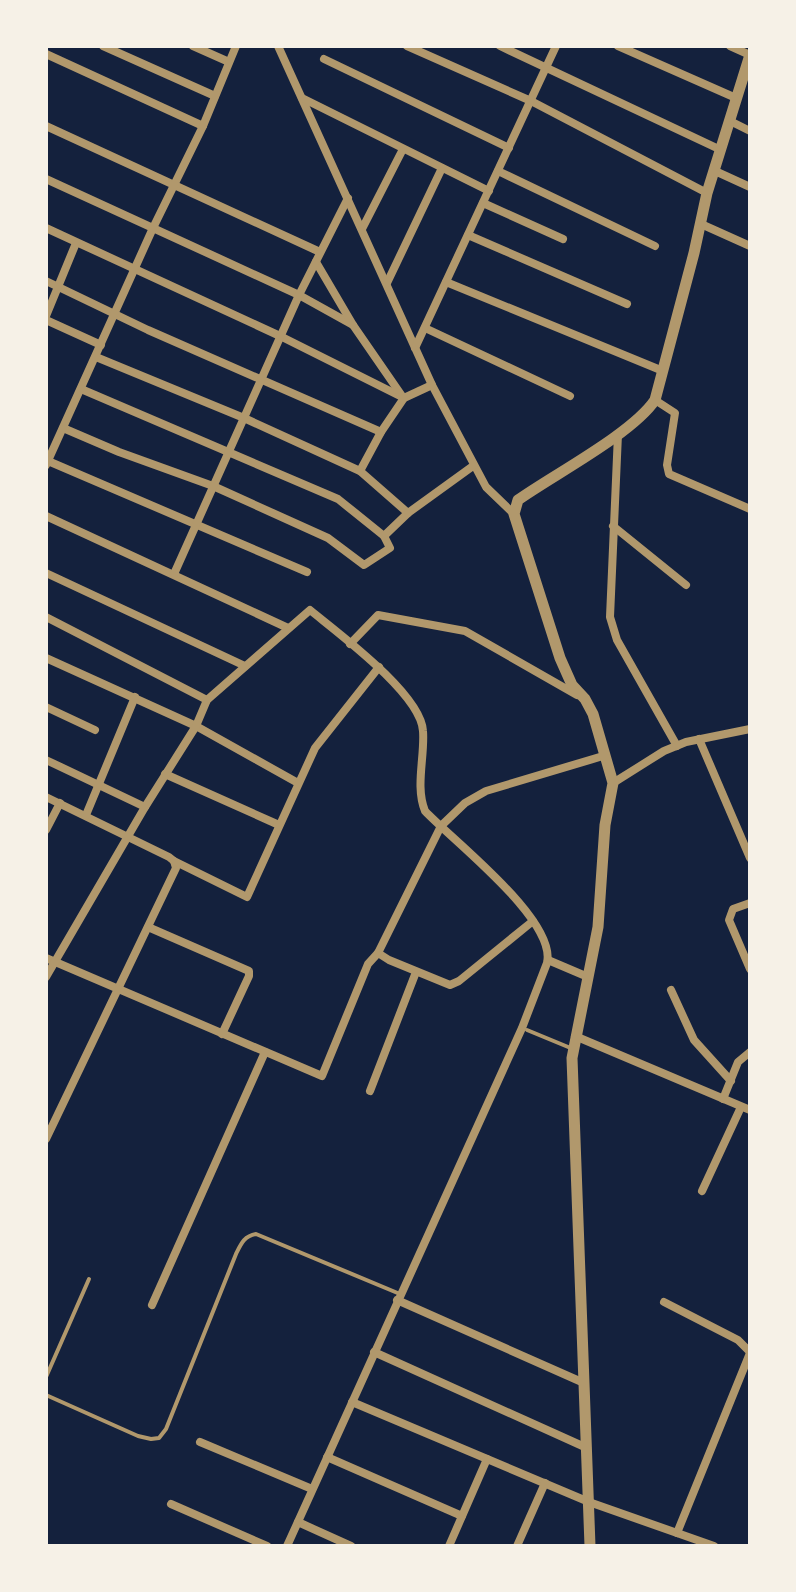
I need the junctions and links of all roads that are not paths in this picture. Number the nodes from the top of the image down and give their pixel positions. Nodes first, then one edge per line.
1 (103, 46) edge
2 (193, 46) edge
3 (236, 46) edge
4 (278, 46) edge
5 (407, 46) edge
6 (500, 46) edge
7 (556, 46) edge
8 (618, 46) edge
9 (730, 46) edge
10 (46, 54) edge
11 (750, 55) edge
12 (324, 59) dead end
13 (229, 62) junction
14 (547, 68) junction
15 (215, 96) junction
16 (302, 98) junction
17 (736, 98) junction
18 (531, 101) junction
19 (730, 121) junction
20 (46, 126) edge
21 (203, 126) junction
22 (750, 131) edge
23 (509, 148) junction
24 (403, 149) junction
25 (721, 150) junction
26 (442, 168) junction
27 (498, 171) junction
28 (715, 171) junction
29 (46, 179) edge
30 (175, 186) junction
31 (750, 187) edge
32 (489, 191) junction
33 (707, 193) junction
34 (348, 198) junction
35 (483, 203) junction
36 (701, 224) junction
37 (46, 228) edge
38 (153, 228) junction
39 (362, 229) junction
40 (468, 235) junction
41 (563, 239) dead end
42 (76, 243) junction
43 (655, 246) dead end
44 (750, 246) edge
45 (320, 252) junction
46 (316, 262) junction
47 (134, 270) junction
48 (46, 281) edge
49 (446, 282) junction
50 (387, 283) junction
51 (59, 287) junction
52 (299, 295) junction
53 (627, 304) dead end
54 (114, 313) junction
55 (46, 318) edge
56 (353, 325) junction
57 (425, 328) junction
58 (280, 336) junction
59 (101, 345) junction
60 (415, 348) junction
61 (96, 357) junction
62 (663, 371) junction
63 (262, 379) junction
64 (432, 385) junction
65 (81, 389) junction
66 (570, 396) dead end
67 (404, 398) junction
68 (655, 400) junction
69 (244, 418) junction
70 (63, 428) junction
71 (381, 432) junction
72 (618, 434) junction
73 (229, 452) junction
74 (47, 463) edge
75 (473, 466) junction
76 (360, 471) junction
77 (213, 486) junction
78 (750, 509) edge
79 (408, 513) junction
80 (514, 514) junction
81 (46, 516) edge
82 (197, 523) junction
83 (613, 526) junction
84 (384, 536) junction
85 (307, 572) dead end
86 (46, 573) edge
87 (174, 574) junction
88 (686, 585) dead end
89 (46, 617) edge
90 (288, 628) junction
91 (350, 644) junction
92 (46, 658) edge
93 (245, 666) junction
94 (379, 667) junction
95 (135, 697) junction
96 (585, 699) junction
97 (207, 700) junction
98 (46, 707) edge
99 (196, 726) junction
100 (750, 729) edge
101 (95, 730) dead end
102 (699, 739) junction
103 (677, 746) junction
104 (603, 756) junction
105 (46, 760) edge
106 (165, 774) junction
107 (298, 783) junction
108 (613, 783) junction
109 (100, 784) junction
110 (46, 797) edge
111 (60, 803) junction
112 (145, 807) junction
113 (86, 815) junction
114 (279, 825) junction
115 (441, 826) junction
116 (46, 830) edge
117 (128, 837) junction
118 (750, 858) edge
119 (174, 861) junction
120 (750, 903) edge
121 (533, 921) junction
122 (148, 927) junction
123 (378, 953) junction
124 (50, 960) edge
125 (548, 960) junction
126 (750, 969) edge
127 (416, 972) junction
128 (46, 977) edge
129 (588, 977) junction
130 (117, 990) junction
131 (671, 990) dead end
132 (527, 1030) dead end
133 (222, 1034) junction
134 (575, 1036) junction
135 (573, 1049) junction
136 (265, 1052) junction
137 (750, 1052) edge
138 (731, 1081) junction
139 (370, 1091) dead end
140 (723, 1099) junction
141 (746, 1108) edge
142 (46, 1139) edge
143 (702, 1191) dead end
144 (89, 1279) dead end
145 (399, 1297) junction
146 (664, 1302) dead end
147 (152, 1305) dead end
148 (374, 1352) junction
149 (750, 1352) edge
150 (46, 1377) edge
151 (584, 1383) junction
152 (46, 1395) edge
153 (352, 1402) junction
154 (200, 1442) dead end
155 (587, 1448) junction
156 (327, 1457) junction
157 (487, 1459) junction
158 (545, 1483) junction
159 (312, 1489) junction
160 (589, 1502) junction
161 (171, 1504) dead end
162 (462, 1516) junction
163 (298, 1522) junction
164 (677, 1533) junction
165 (267, 1546) edge
166 (287, 1546) edge
167 (351, 1546) edge
168 (449, 1546) edge
169 (517, 1546) edge
170 (590, 1546) edge
171 (714, 1546) edge

1 - 15 street
2 - 13 street
3 - 13 street
4 - 16 street
5 - 18 street
6 - 14 street
7 - 14 street
8 - 17 street
9 - 11 street
10 - 21 street
11 - 17 street
12 - 23 street
13 - 15 street
14 - 18 street
14 - 25 street
15 - 21 street
16 - 24 street
16 - 34 street
17 - 19 street
18 - 23 street
18 - 33 street
19 - 22 street
19 - 25 street
20 - 30 street
21 - 30 street
23 - 27 street
24 - 26 street
24 - 39 street
25 - 28 street
26 - 32 street
26 - 50 street
27 - 32 street
27 - 43 street
28 - 31 street
28 - 33 street
29 - 38 street
30 - 38 street
30 - 45 street
32 - 35 street
33 - 36 street
34 - 39 street
34 - 45 street
35 - 40 street
35 - 41 street
36 - 44 street
36 - 62 street
37 - 42 street
38 - 47 street
38 - 52 street
39 - 50 street
40 - 49 street
40 - 53 street
42 - 47 street
42 - 51 street
45 - 46 street
46 - 52 street
46 - 56 street
47 - 54 street
47 - 58 street
48 - 51 street
49 - 57 street
49 - 62 street
50 - 60 street
51 - 54 street
51 - 55 street
52 - 56 street
52 - 58 street
54 - 59 street
54 - 63 street
55 - 59 street
56 - 67 street
57 - 60 street
57 - 66 street
58 - 63 street
58 - 67 street
59 - 61 street
60 - 64 street
61 - 65 street
61 - 69 street
62 - 68 street
63 - 69 street
63 - 71 street
64 - 67 street
64 - 75 street
65 - 70 street
65 - 73 street
67 - 71 street
68 - 72 street
68 - 78 street
69 - 73 street
69 - 76 street
70 - 74 street
70 - 77 street
71 - 76 street
72 - 80 street
72 - 83 street
73 - 77 street
73 - 84 street
74 - 82 street
75 - 79 street
75 - 80 street
76 - 79 street
77 - 82 street
77 - 84 street
79 - 84 street
80 - 96 street
81 - 87 street
82 - 85 street
82 - 87 street
83 - 88 street
83 - 103 street
86 - 93 street
87 - 90 street
89 - 97 street
90 - 91 street
90 - 93 street
91 - 94 street
91 - 96 street
92 - 95 street
93 - 97 street
94 - 107 street
94 - 115 street
95 - 99 street
95 - 109 street
96 - 104 street
97 - 99 street
98 - 101 street
99 - 106 street
99 - 107 street
100 - 102 street
102 - 103 street
102 - 118 street
103 - 108 street
104 - 108 street
104 - 115 street
105 - 109 street
106 - 112 street
106 - 114 street
107 - 114 street
108 - 129 street
109 - 112 street
109 - 113 street
110 - 111 street
111 - 113 street
111 - 116 street
112 - 117 street
113 - 117 street
114 - 119 street
115 - 121 street
115 - 123 street
117 - 119 street
117 - 124 street
119 - 122 street
120 - 126 street
121 - 125 street
121 - 127 street
122 - 130 street
122 - 133 street
123 - 127 street
123 - 136 street
124 - 128 street
124 - 130 street
125 - 129 street
125 - 145 street
127 - 139 street
129 - 134 street
130 - 133 street
130 - 142 street
131 - 138 street
132 - 135 lane
133 - 136 street
134 - 135 street
134 - 140 street
135 - 151 street
136 - 147 street
137 - 138 street
138 - 140 street
140 - 141 street
141 - 143 street
144 - 150 lane
145 - 148 street
145 - 151 street
145 - 152 lane
146 - 149 street
148 - 153 street
148 - 155 street
149 - 164 street
151 - 155 street
153 - 156 street
153 - 157 street
154 - 159 street
155 - 160 street
156 - 159 street
156 - 162 street
157 - 158 street
157 - 162 street
158 - 160 street
158 - 169 street
159 - 163 street
160 - 164 street
160 - 170 street
161 - 165 street
162 - 168 street
163 - 166 street
163 - 167 street
164 - 171 street

